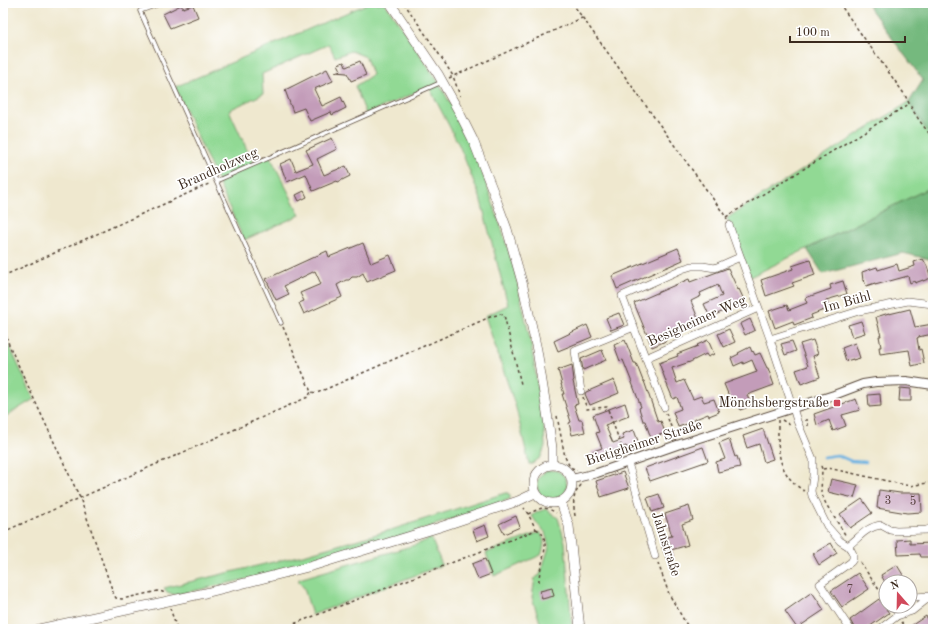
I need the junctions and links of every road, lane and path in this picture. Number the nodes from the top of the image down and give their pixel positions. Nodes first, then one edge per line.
1 (162, 3) edge
2 (390, 3) edge
3 (572, 3) edge
4 (840, 3) edge
5 (582, 18) junction
6 (453, 76) dead end
7 (443, 82) junction
8 (909, 104) junction
9 (933, 138) edge
10 (216, 181) junction
11 (729, 225) dead end
12 (740, 257) junction
13 (3, 276) edge
14 (933, 304) edge
15 (758, 308) junction
16 (281, 323) joint
17 (3, 324) edge
18 (634, 327) junction
19 (770, 339) junction
20 (9, 344) junction
21 (3, 348) edge
22 (646, 358) junction
23 (521, 384) dead end
24 (933, 385) edge
25 (581, 391) joint
26 (311, 392) junction
27 (664, 407) joint
28 (794, 408) junction
29 (797, 421) junction
30 (810, 433) dead end
31 (677, 445) junction
32 (628, 463) junction
33 (820, 464) dead end
34 (552, 465) junction
35 (822, 469) junction
36 (813, 471) junction
37 (572, 480) junction
38 (933, 482) edge
39 (535, 493) junction
40 (812, 496) junction
41 (80, 498) junction
42 (563, 506) junction
43 (574, 508) dead end
44 (933, 527) edge
45 (536, 529) junction
46 (3, 532) edge
47 (850, 545) junction
48 (655, 556) joint
49 (859, 560) dead end
50 (539, 582) dead end
51 (878, 588) edge
52 (932, 596) edge
53 (918, 597) edge
54 (168, 601) junction
55 (171, 613) dead end
56 (898, 616) joint
57 (296, 623) junction
58 (39, 629) edge
59 (177, 629) edge
60 (284, 629) edge
61 (298, 629) edge
62 (580, 629) edge
63 (689, 629) edge
64 (850, 629) edge
65 (880, 629) edge

1 - 10 lane
2 - 7 main road
3 - 5 path
4 - 8 path
5 - 6 path
5 - 8 path
7 - 10 lane, Brandholzweg
7 - 34 main road
8 - 9 path
10 - 13 path, Brandholzweg
10 - 16 lane
11 - 12 street
12 - 15 street
12 - 18 street
14 - 19 street, Im Bühl
15 - 19 street
15 - 22 street, Besigheimer Weg
16 - 26 path
17 - 20 path
18 - 22 street
18 - 25 street
19 - 28 street
20 - 21 path
20 - 41 path
22 - 27 street
23 - 26 path
24 - 28 street, Bietigheimer Straße
25 - 32 path
26 - 41 path
27 - 31 path
28 - 29 street
28 - 31 street, Bietigheimer Straße
29 - 30 path
29 - 36 street
29 - 40 path
31 - 32 street, Bietigheimer Straße
32 - 37 street, Bietigheimer Straße
32 - 48 street, Jahnstraße
33 - 35 path
34 - 37 main road
34 - 39 main road
35 - 36 path
35 - 38 path
35 - 47 path
36 - 40 street
37 - 42 main road
39 - 42 main road
39 - 54 main road
40 - 47 street
41 - 46 path
41 - 54 path
42 - 43 path
42 - 45 path
42 - 62 main road
44 - 47 street
45 - 50 path
45 - 57 path
47 - 64 street
48 - 63 path, Jahnstraße
49 - 51 path
52 - 53 street
52 - 56 street
54 - 58 main road
55 - 59 path
56 - 65 street
57 - 60 path
57 - 61 path

